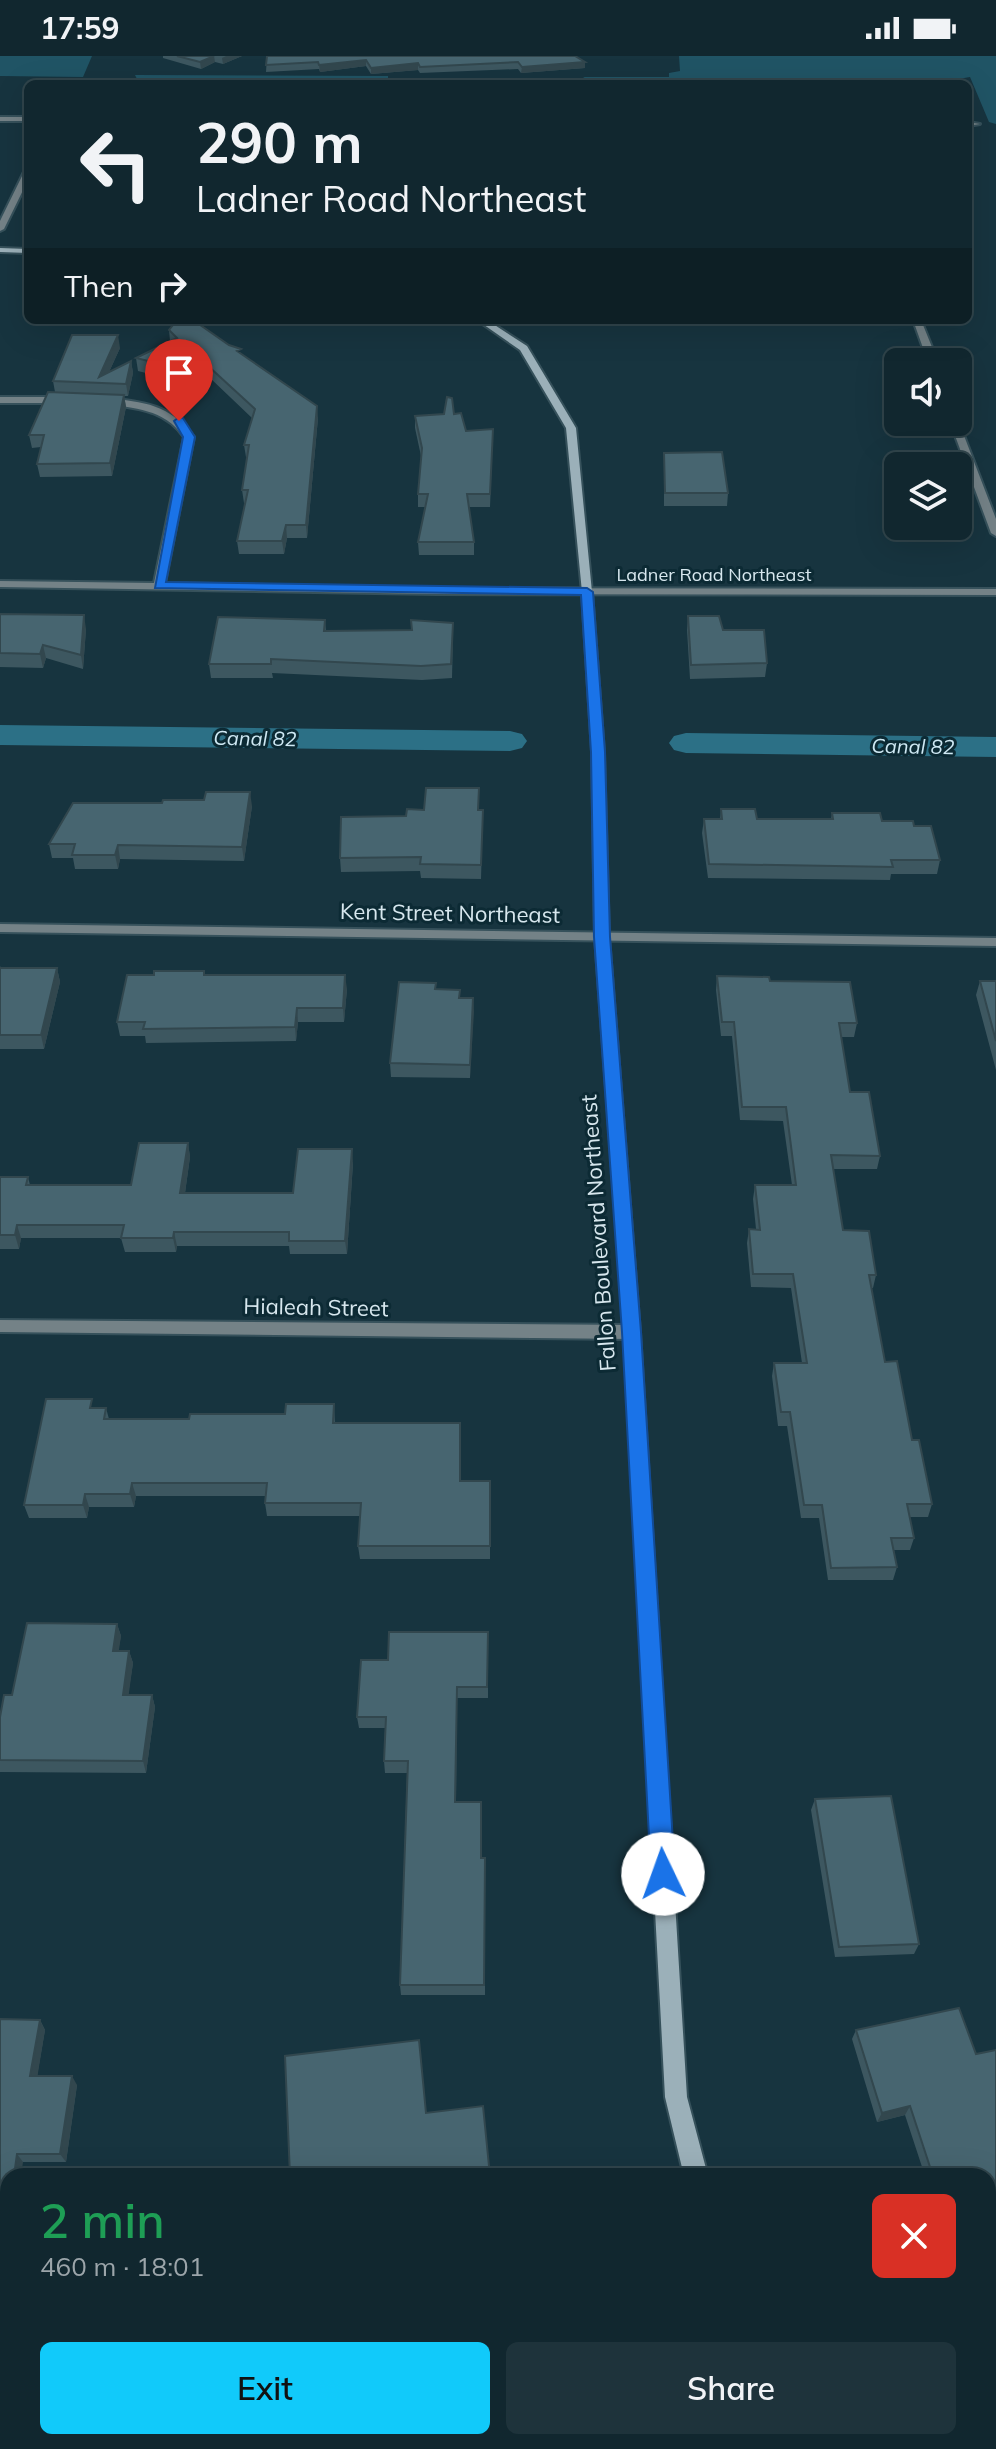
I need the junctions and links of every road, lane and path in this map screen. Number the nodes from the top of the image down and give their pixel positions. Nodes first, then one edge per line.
1 (0, 119) edge
2 (24, 119) edge
3 (24, 180) edge
4 (0, 229) edge
5 (0, 250) edge
6 (24, 251) edge
7 (487, 324) edge
8 (919, 324) edge
9 (928, 348) edge
10 (0, 400) edge
11 (77, 400) edge
12 (92, 400) edge
13 (960, 436) edge
14 (996, 533) edge
15 (0, 584) edge
16 (159, 585) junction
17 (587, 592) junction
18 (996, 592) edge
19 (0, 928) edge
20 (602, 937) junction
21 (996, 942) edge
22 (0, 1326) edge
23 (632, 1332) junction
24 (694, 2168) edge

1 - 2 street
3 - 4 street
5 - 6 street
7 - 17 street, Fallon Boulevard Northeast
8 - 9 street
10 - 11 street
12 - 16 street
13 - 14 street
15 - 16 street, Ladner Road Northeast
16 - 17 street, Ladner Road Northeast
17 - 18 street, Ladner Road Northeast
17 - 20 street, Fallon Boulevard Northeast
19 - 20 street, Kent Street Northeast
20 - 21 street, Kent Street Northeast
20 - 23 street, Fallon Boulevard Northeast
22 - 23 street, Hialeah Street
23 - 24 street, Fallon Boulevard Northeast

